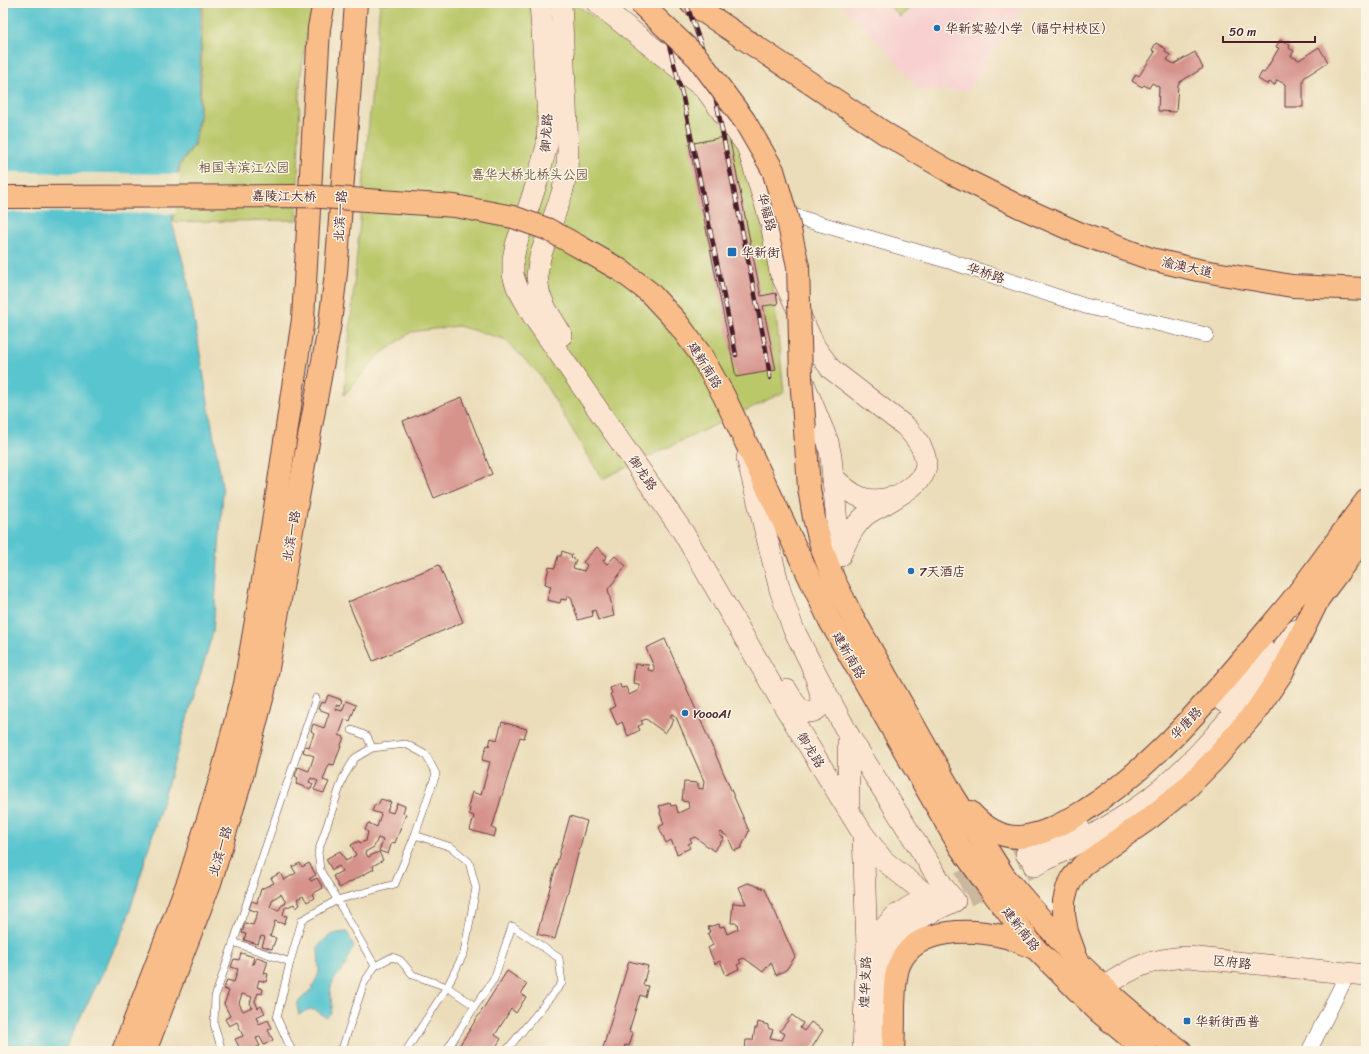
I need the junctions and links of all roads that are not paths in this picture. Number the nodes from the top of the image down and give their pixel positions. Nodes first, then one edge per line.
1 (324, 3) edge
2 (356, 3) edge
3 (540, 3) edge
4 (561, 3) edge
5 (597, 3) edge
6 (640, 3) edge
7 (691, 3) edge
8 (319, 28) junction
9 (354, 33) junction
10 (3, 197) edge
11 (766, 208) junction
12 (580, 247) joint
13 (1366, 289) edge
14 (1206, 335) dead end
15 (813, 427) junction
16 (742, 436) junction
17 (834, 478) junction
18 (901, 495) junction
19 (1366, 501) edge
20 (1366, 535) edge
21 (840, 556) junction
22 (1310, 594) junction
23 (851, 614) junction
24 (811, 664) junction
25 (316, 698) dead end
26 (352, 730) dead end
27 (848, 734) junction
28 (372, 748) junction
29 (953, 795) junction
30 (849, 810) junction
31 (863, 834) junction
32 (415, 835) junction
33 (1030, 860) tunnel mouth
34 (950, 895) junction
35 (337, 900) junction
36 (233, 942) junction
37 (866, 946) junction
38 (1035, 948) junction
39 (290, 962) junction
40 (1081, 965) junction
41 (375, 966) junction
42 (1357, 974) edge
43 (446, 987) junction
44 (1104, 987) junction
45 (475, 1006) junction
46 (123, 1051) edge
47 (145, 1051) edge
48 (222, 1051) edge
49 (292, 1051) edge
50 (335, 1051) edge
51 (407, 1051) edge
52 (446, 1051) edge
53 (506, 1051) edge
54 (863, 1051) edge
55 (880, 1051) edge
56 (893, 1051) edge
57 (1146, 1051) edge
58 (1181, 1051) edge
59 (1310, 1051) edge

1 - 8 main road, 北滨一路
2 - 9 main road, 北滨一路
3 - 30 main road, 御龙路
4 - 24 main road, 御龙路
5 - 11 main road, 华福路
6 - 15 main road, bridge
7 - 13 main road, 渝澳大道
8 - 9 main road
8 - 46 main road, 北滨一路
9 - 47 main road, 北滨一路
10 - 12 main road, 嘉陵江大桥, bridge
11 - 14 street, 华桥路
11 - 18 main road, 华福路
12 - 16 main road, 建新南路
15 - 17 main road, 建新南路
15 - 23 main road, 建新南路
16 - 24 main road
16 - 38 main road, 建新南路
17 - 18 main road, 华福路
17 - 21 main road, 建新南路
18 - 21 main road, 华福路
19 - 22 main road, 华唐路
20 - 22 main road, 华唐路
21 - 23 main road, 建新南路
22 - 29 main road, 华唐路
22 - 33 main road
22 - 40 main road, 华唐路
23 - 29 main road, 建新南路
24 - 27 main road
25 - 36 lane
26 - 28 lane
27 - 30 main road
27 - 34 main road
28 - 32 lane
28 - 35 lane
29 - 40 main road, 建新南路
30 - 31 main road, 御龙路
31 - 34 main road, 御龙路
31 - 37 main road
32 - 35 lane
32 - 43 lane
34 - 37 main road, 煌华支路
34 - 55 main road, 煌华支路
35 - 39 lane
35 - 41 lane
36 - 39 lane
36 - 48 lane
37 - 54 main road, 煌华支路
38 - 56 main road
38 - 57 main road, 建新南路
39 - 49 lane
40 - 44 main road, 建新南路
41 - 43 lane
41 - 50 lane
42 - 44 main road, 区府路
42 - 59 street
43 - 45 lane
43 - 51 lane
44 - 58 main road, 建新南路
45 - 52 lane
45 - 53 lane

